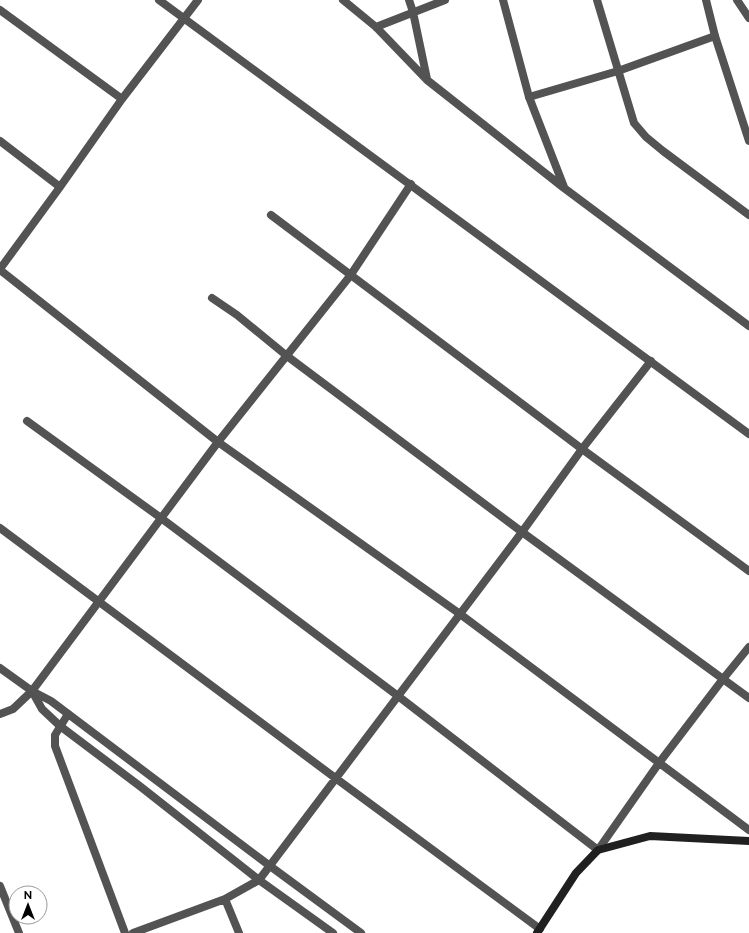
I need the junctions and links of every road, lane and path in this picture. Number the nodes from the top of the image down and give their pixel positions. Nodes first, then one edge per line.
1 (159, 0) edge
2 (198, 0) edge
3 (343, 0) edge
4 (408, 0) edge
5 (445, 0) edge
6 (503, 0) edge
7 (598, 0) edge
8 (706, 0) edge
9 (738, 0) edge
10 (0, 10) edge
11 (413, 12) junction
12 (184, 18) junction
13 (749, 18) edge
14 (376, 27) junction
15 (715, 36) junction
16 (618, 71) junction
17 (427, 80) junction
18 (529, 97) junction
19 (122, 99) junction
20 (0, 141) edge
21 (749, 141) edge
22 (411, 184) junction
23 (60, 187) junction
24 (564, 188) junction
25 (271, 215) dead end
26 (749, 215) edge
27 (0, 269) edge
28 (350, 276) junction
29 (212, 298) dead end
30 (749, 326) edge
31 (287, 356) junction
32 (651, 361) junction
33 (27, 421) dead end
34 (749, 434) edge
35 (218, 442) junction
36 (582, 450) junction
37 (162, 518) junction
38 (0, 528) edge
39 (522, 532) junction
40 (749, 571) edge
41 (98, 602) junction
42 (460, 614) junction
43 (749, 647) edge
44 (0, 668) edge
45 (723, 679) junction
46 (32, 691) junction
47 (398, 696) junction
48 (749, 698) edge
49 (0, 714) edge
50 (68, 714) junction
51 (60, 726) junction
52 (659, 763) junction
53 (150, 777) junction
54 (336, 779) junction
55 (141, 788) junction
56 (749, 830) edge
57 (749, 841) edge
58 (598, 850) junction
59 (270, 866) junction
60 (259, 880) junction
61 (0, 886) edge
62 (225, 899) junction
63 (538, 931) edge
64 (19, 933) edge
65 (125, 933) edge
66 (133, 933) edge
67 (238, 933) edge
68 (333, 933) edge
69 (361, 933) edge

1 - 12 street
2 - 12 street
3 - 14 street
4 - 11 street
5 - 11 street
6 - 18 street
7 - 16 street
8 - 15 street
9 - 13 street
10 - 19 street
11 - 14 street
11 - 17 street
12 - 19 street
12 - 22 street
14 - 17 street
15 - 16 street
15 - 21 street
16 - 18 street
16 - 26 street
17 - 24 street
18 - 24 street
19 - 23 street
20 - 23 street
22 - 28 street
22 - 32 street
23 - 27 street
24 - 30 street
25 - 28 street
27 - 35 street
28 - 31 street
28 - 36 street
29 - 31 street
31 - 35 street
31 - 39 street
32 - 34 street
32 - 36 street
33 - 37 street
35 - 37 street
35 - 42 street
36 - 39 street
36 - 40 street
37 - 41 street
37 - 47 street
38 - 41 street
39 - 42 street
39 - 45 street
41 - 46 street
41 - 54 street
42 - 47 street
42 - 52 street
43 - 45 street
44 - 46 street
45 - 48 street
45 - 52 street
46 - 49 street
46 - 50 street
46 - 51 street
47 - 54 street
47 - 58 street
50 - 51 street
50 - 53 street
51 - 55 street
51 - 65 street
52 - 56 street
52 - 58 street
53 - 55 street
53 - 59 street
54 - 59 street
54 - 63 street
55 - 60 street
57 - 58 main road
58 - 63 main road
59 - 60 street
59 - 69 street
60 - 62 street
60 - 68 street
61 - 64 street
62 - 66 street
62 - 67 street

